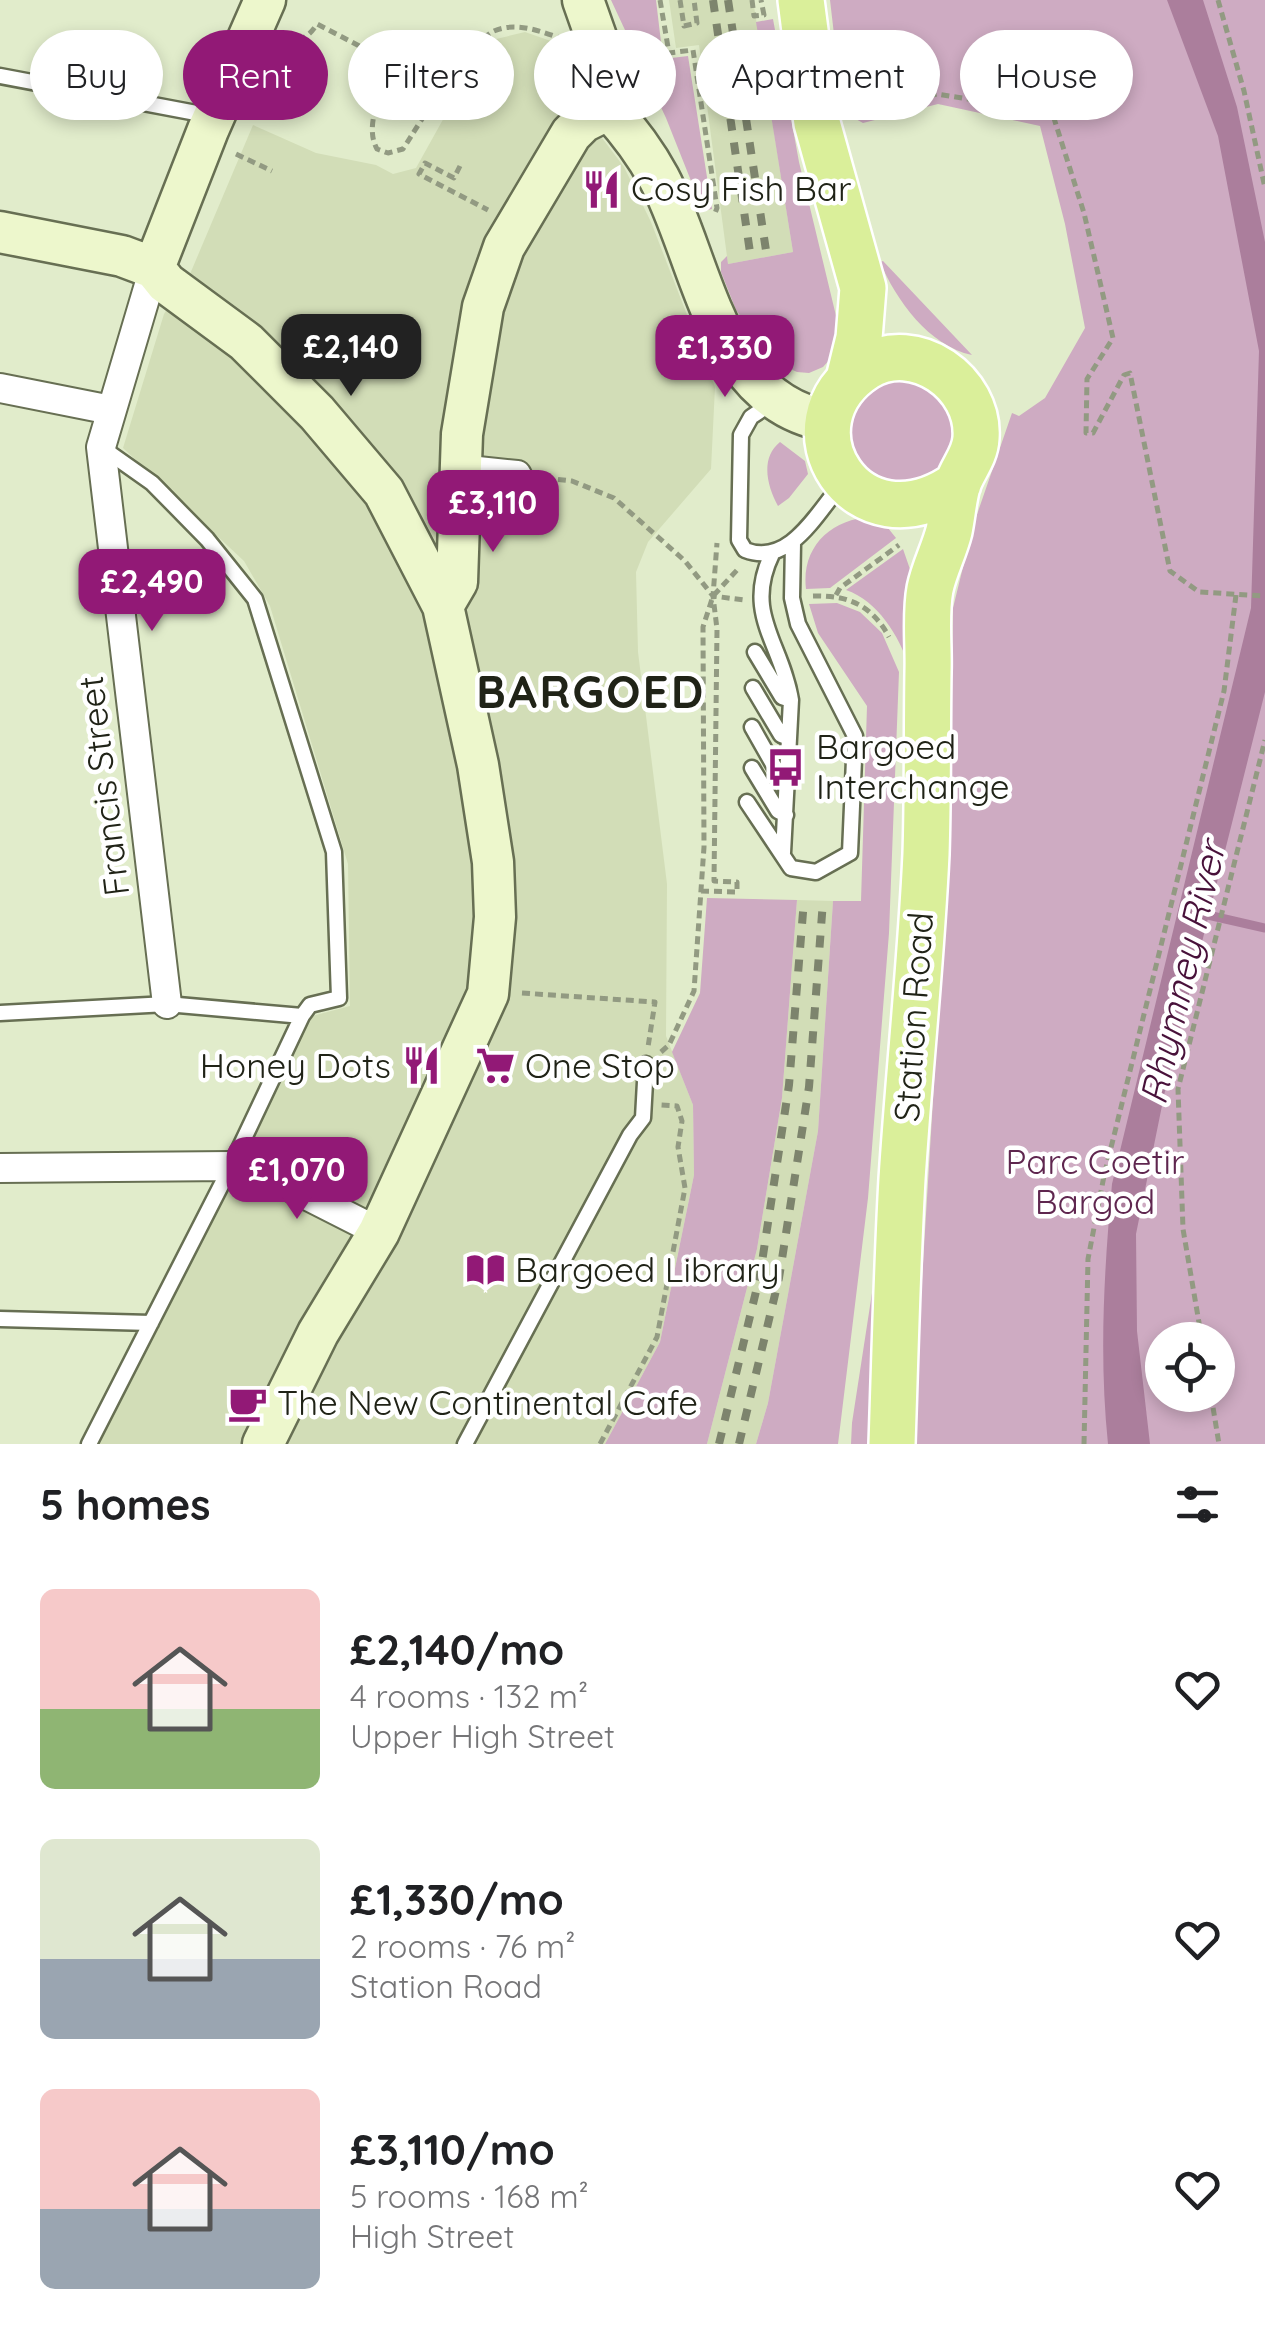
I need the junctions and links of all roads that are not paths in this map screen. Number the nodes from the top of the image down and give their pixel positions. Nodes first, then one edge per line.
1 (265, 0) edge
2 (583, 0) edge
3 (801, 0) edge
4 (252, 30) edge
5 (594, 30) edge
6 (0, 76) edge
7 (183, 110) edge
8 (211, 120) edge
9 (587, 120) edge
10 (618, 120) edge
11 (0, 232) edge
12 (154, 268) junction
13 (863, 288) junction
14 (922, 360) junction
15 (850, 379) junction
16 (0, 388) edge
17 (776, 400) junction
18 (111, 410) junction
19 (828, 420) junction
20 (102, 448) junction
21 (459, 470) junction
22 (517, 475) road end
23 (845, 481) junction
24 (958, 484) junction
25 (894, 525) junction
26 (793, 543) junction
27 (772, 554) junction
28 (929, 590) junction
29 (442, 606) junction
30 (755, 652) dead end
31 (753, 688) dead end
32 (791, 700) junction
33 (752, 727) dead end
34 (789, 738) junction
35 (752, 768) dead end
36 (788, 778) junction
37 (747, 802) dead end
38 (786, 815) junction
39 (783, 853) junction
40 (167, 1004) junction
41 (0, 1013) edge
42 (302, 1016) junction
43 (654, 1062) road end
44 (232, 1166) junction
45 (0, 1168) edge
46 (378, 1232) junction
47 (0, 1319) edge
48 (151, 1323) junction
49 (89, 1444) edge
50 (263, 1444) edge
51 (465, 1444) edge
52 (892, 1444) edge

1 - 4 street
2 - 5 street
3 - 13 main road, Station Road
6 - 7 lane
8 - 12 street
9 - 21 street
10 - 17 street
11 - 12 street
12 - 18 street, Francis Street
12 - 29 street
13 - 14 main road, Station Road
13 - 15 main road, Station Road
14 - 15 main road
14 - 24 main road, Station Road
15 - 19 main road, Station Road
16 - 18 street
17 - 19 street
17 - 27 lane
18 - 20 street, Francis Street
19 - 23 main road
20 - 40 street, Francis Street
20 - 42 lane
21 - 22 street
21 - 29 street
23 - 25 main road
23 - 26 lane
24 - 25 main road
24 - 28 main road, Station Road
25 - 28 main road, Station Road
26 - 27 lane
26 - 39 lane
27 - 32 lane
28 - 52 main road, Station Road
29 - 46 street
30 - 32 lane
31 - 34 lane
32 - 34 lane
33 - 36 lane
34 - 36 lane
35 - 38 lane
36 - 38 lane
37 - 39 lane
38 - 39 lane
40 - 41 lane
40 - 42 lane
42 - 44 lane
43 - 51 lane
44 - 45 street
44 - 46 street
44 - 48 lane
46 - 50 street
47 - 48 lane
48 - 49 lane

